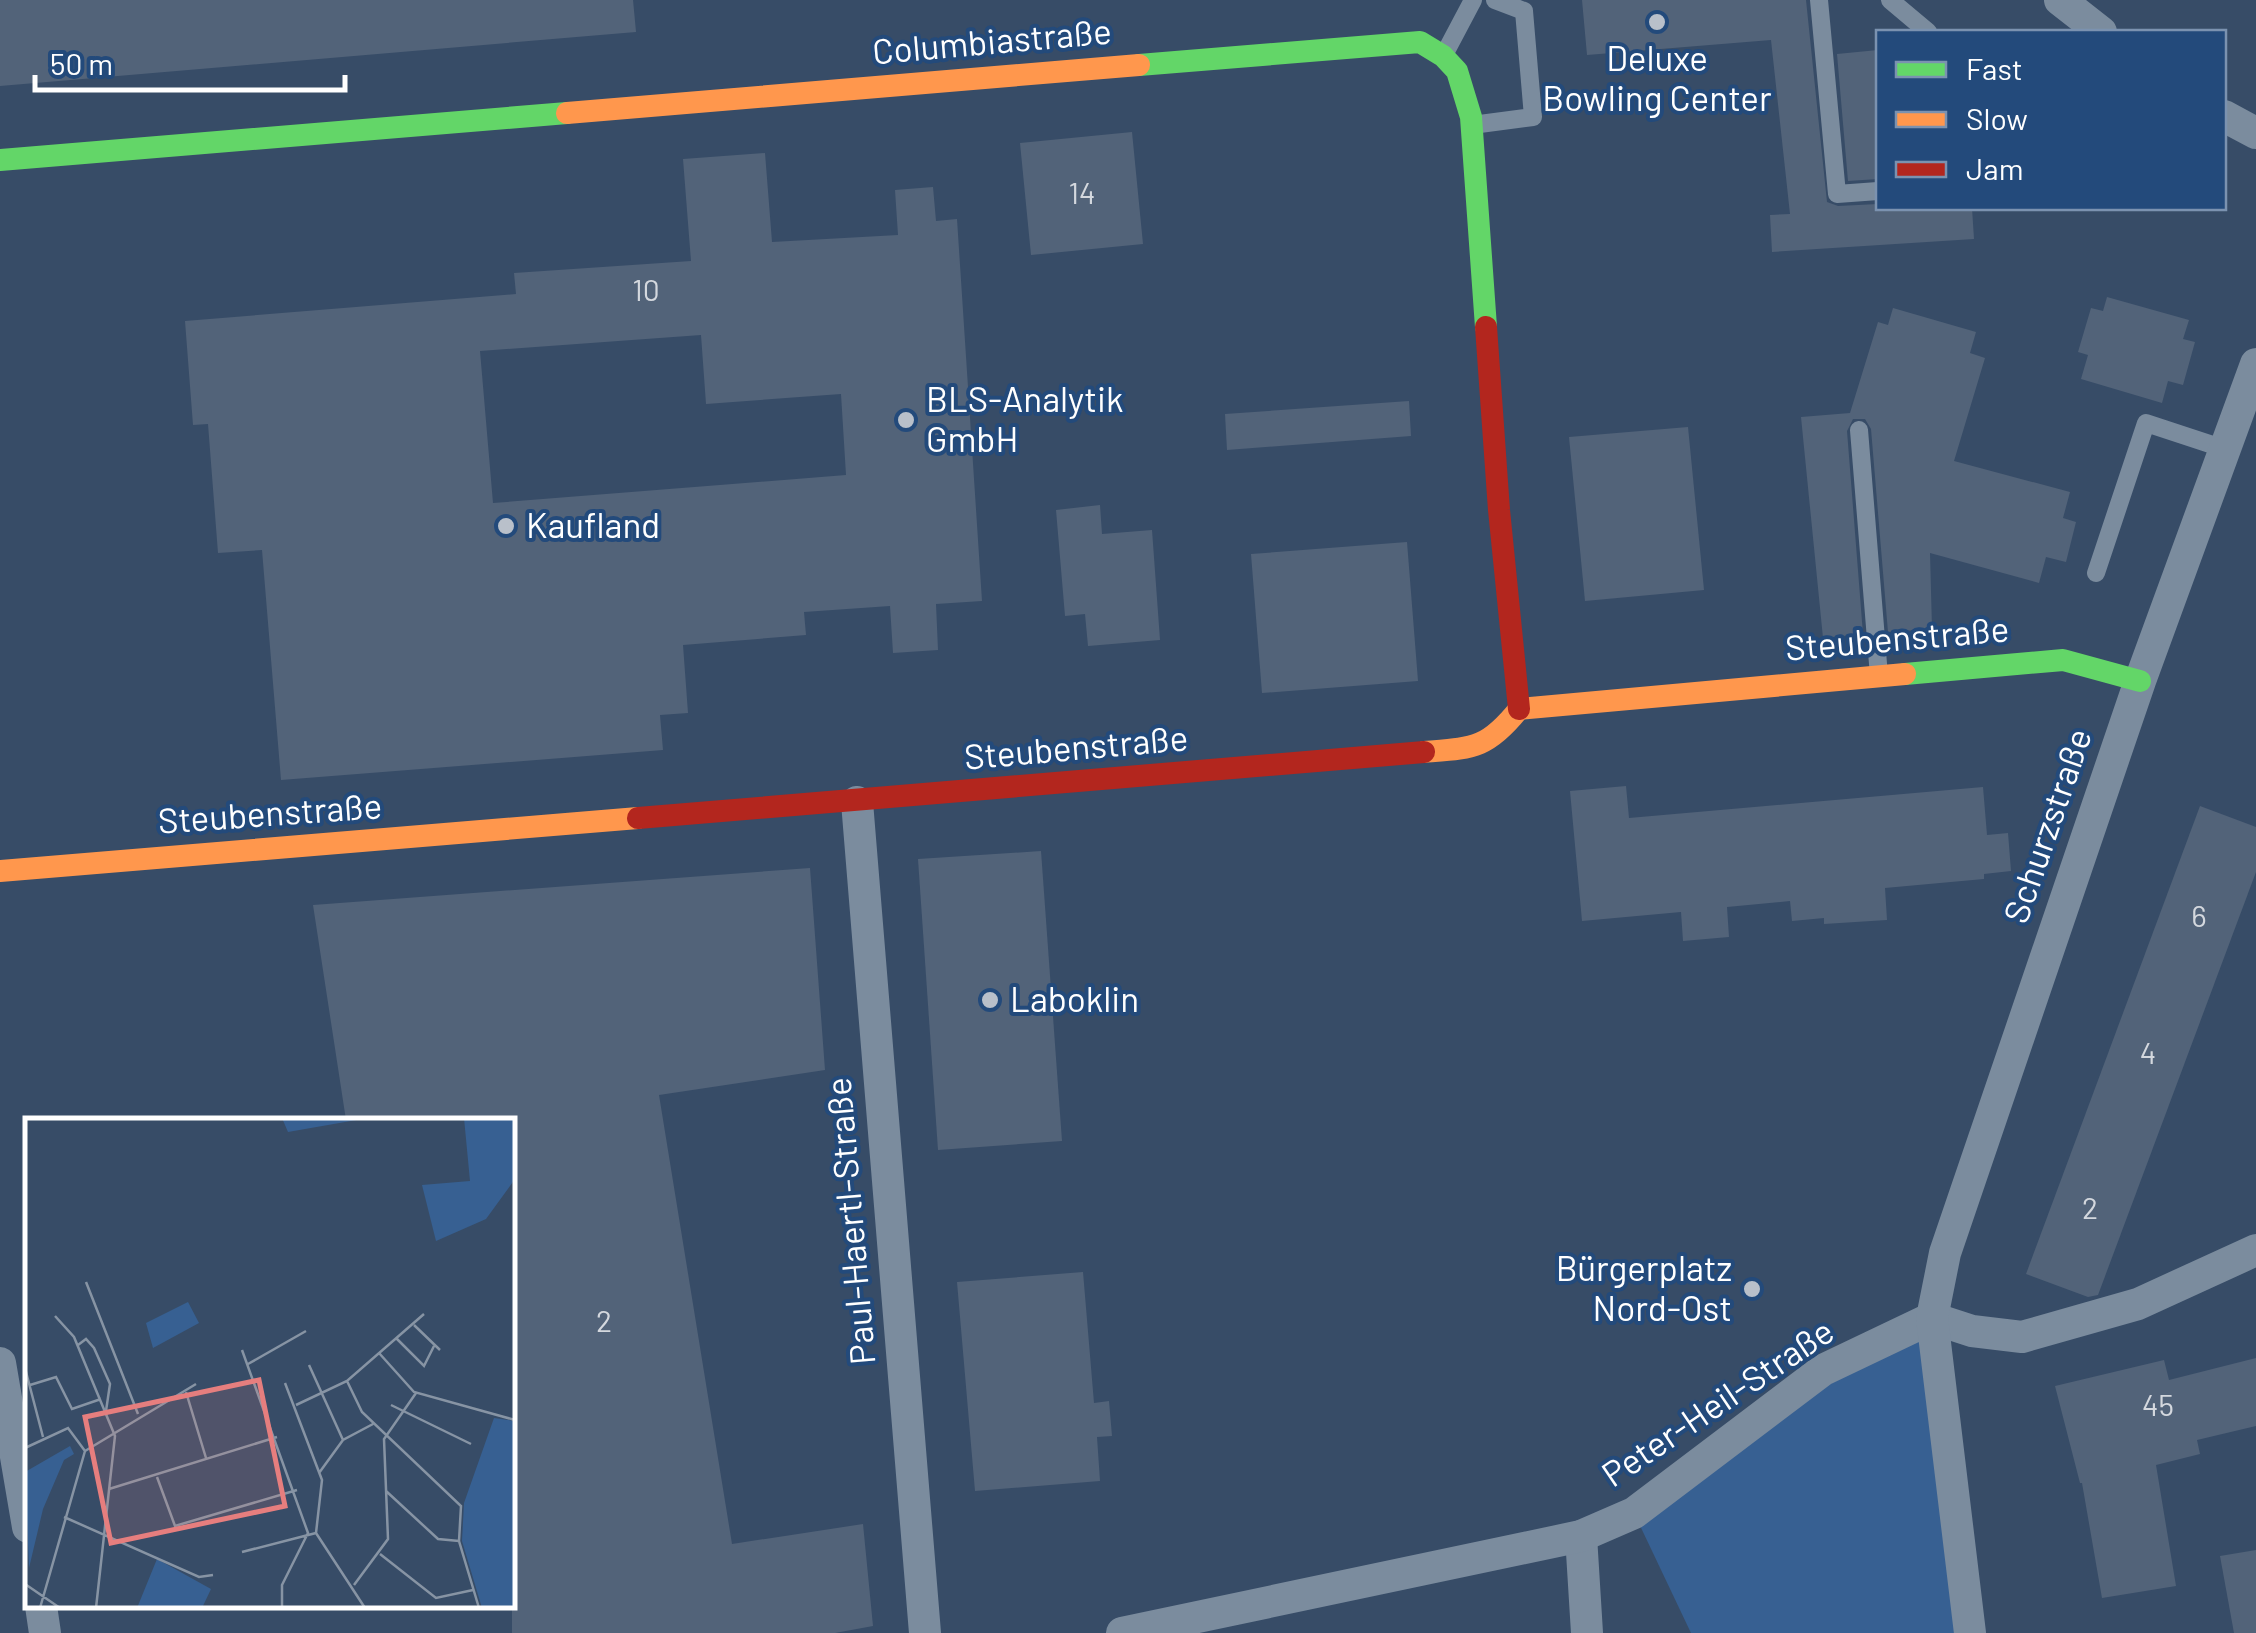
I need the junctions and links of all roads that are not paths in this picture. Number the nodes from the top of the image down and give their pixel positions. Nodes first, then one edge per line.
1 (1473, 0) edge
2 (1495, 0) edge
3 (1819, 0) edge
4 (1890, 0) edge
5 (2060, 0) edge
6 (1926, 30) edge
7 (2098, 30) edge
8 (1445, 54) junction
9 (2226, 117) edge
10 (1471, 125) junction
11 (2256, 133) edge
12 (0, 160) edge
13 (1876, 191) edge
14 (2256, 364) edge
15 (1859, 430) dead end
16 (2225, 449) junction
17 (2096, 573) dead end
18 (1879, 676) junction
19 (2140, 681) junction
20 (1518, 708) junction
21 (857, 802) junction
22 (0, 871) edge
23 (2256, 1250) edge
24 (1932, 1318) junction
25 (0, 1363) edge
26 (25, 1509) edge
27 (1582, 1536) junction
28 (41, 1608) edge
29 (46, 1633) edge
30 (924, 1633) edge
31 (1122, 1633) edge
32 (1587, 1633) edge
33 (1970, 1633) edge

1 - 8 lane
2 - 10 lane
3 - 13 lane
4 - 6 lane
5 - 7 street
8 - 10 street
8 - 12 street, Columbiastraße
9 - 11 street
10 - 20 street
14 - 16 street, Schurzstraße
15 - 18 lane
16 - 17 lane
16 - 19 street, Schurzstraße
18 - 19 street, Steubenstraße
18 - 20 street, Steubenstraße
19 - 24 street, Schurzstraße
20 - 21 street, Steubenstraße
21 - 22 street, Steubenstraße
21 - 30 street, Paul-Haertl-Straße
23 - 24 street
24 - 27 street, Peter-Heil-Straße
24 - 33 street, Schurzstraße
25 - 26 street
27 - 31 street, Peter-Heil-Straße
27 - 32 street
28 - 29 street

